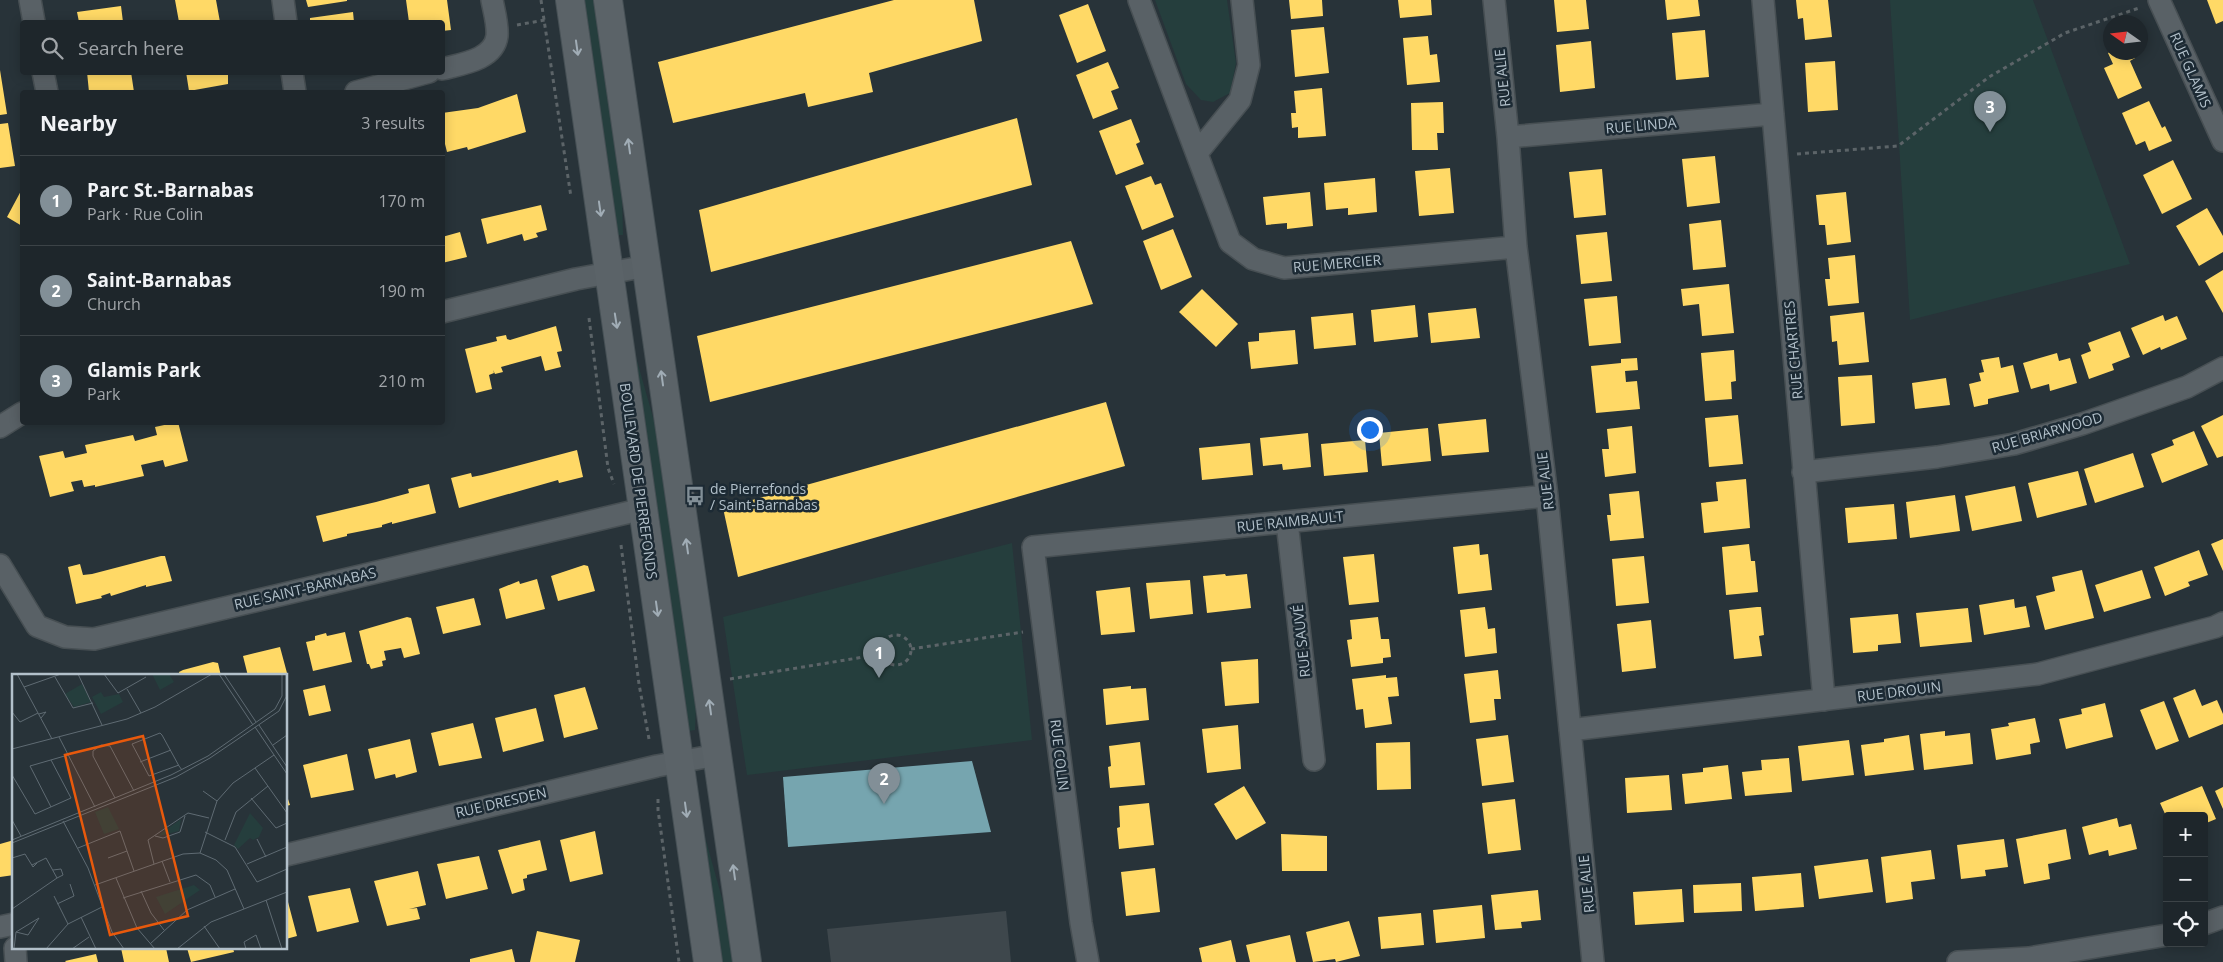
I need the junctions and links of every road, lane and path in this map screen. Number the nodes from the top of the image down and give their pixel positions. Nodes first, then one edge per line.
1 (30, 0) edge
2 (283, 0) edge
3 (492, 0) edge
4 (542, 0) edge
5 (570, 0) edge
6 (608, 0) edge
7 (1139, 0) edge
8 (1242, 0) edge
9 (1494, 0) edge
10 (1763, 0) edge
11 (2152, 3) edge
12 (34, 20) edge
13 (286, 20) edge
14 (544, 20) junction
15 (511, 26) dead end
16 (445, 68) edge
17 (44, 75) edge
18 (292, 75) edge
19 (419, 75) edge
20 (47, 90) edge
21 (295, 90) edge
22 (363, 90) edge
23 (1773, 114) junction
24 (1508, 137) junction
25 (2223, 141) edge
26 (1197, 153) junction
27 (1777, 156) junction
28 (572, 205) dead end
29 (1516, 247) junction
30 (646, 266) junction
31 (609, 273) junction
32 (445, 311) edge
33 (588, 313) dead end
34 (2223, 368) edge
35 (20, 414) edge
36 (0, 428) edge
37 (1803, 472) junction
38 (618, 488) dead end
39 (1547, 496) junction
40 (643, 508) junction
41 (1287, 522) junction
42 (622, 539) dead end
43 (1033, 547) joint
44 (0, 565) edge
45 (2223, 623) edge
46 (1044, 629) junction
47 (911, 649) junction
48 (882, 654) junction
49 (721, 680) dead end
50 (1824, 700) junction
51 (1570, 730) junction
52 (653, 744) dead end
53 (718, 755) junction
54 (1314, 760) dead end
55 (679, 762) junction
56 (660, 793) dead end
57 (288, 854) edge
58 (2223, 917) edge
59 (2208, 923) edge
60 (2163, 935) edge
61 (679, 962) edge
62 (708, 962) edge
63 (747, 962) edge
64 (1088, 962) edge
65 (1593, 962) edge
66 (1958, 962) edge

1 - 12 street
2 - 13 street
3 - 16 street
4 - 14 path
5 -> 31 main road, BOULEVARD DE PIERREFONDS
30 -> 6 main road
7 - 26 street, RUE MERCIER
8 - 26 street
9 - 24 street, RUE ALIE
10 - 23 street, RUE CHARTRES
11 - 25 street, RUE GLAMIS
11 - 27 path
14 - 15 path
14 - 28 path
17 - 20 street
18 - 21 street
19 - 22 street
23 - 24 street, RUE LINDA
23 - 27 street, RUE CHARTRES
24 - 29 street, RUE ALIE
26 - 29 street, RUE MERCIER
27 - 37 street, RUE CHARTRES
29 - 39 street, RUE ALIE
30 - 31 street
53 -> 30 main road
31 - 32 street
31 -> 40 main road, BOULEVARD DE PIERREFONDS
33 - 38 path, BOULEVARD DE PIERREFONDS
34 - 37 street, RUE BRIARWOOD
35 - 36 street
37 - 50 street, RUE CHARTRES
39 - 41 street, RUE RAIMBAULT
39 - 51 street, RUE ALIE
40 - 44 street, RUE SAINT-BARNABAS
40 -> 55 main road, BOULEVARD DE PIERREFONDS
41 - 43 street, RUE RAIMBAULT
41 - 54 street, RUE SAUVÉ
42 - 52 path, BOULEVARD DE PIERREFONDS
43 - 46 street, RUE COLIN
45 - 50 street, RUE DROUIN
46 - 47 path
46 - 64 street, RUE COLIN
47 - 48 path
47 - 48 path
48 - 49 path
50 - 51 street, RUE DROUIN
51 - 65 street, RUE ALIE
53 - 55 street, RUE DRESDEN
63 -> 53 main road
55 - 57 street, RUE DRESDEN
55 -> 62 main road, BOULEVARD DE PIERREFONDS
56 - 61 path
58 - 59 street
60 - 66 street

